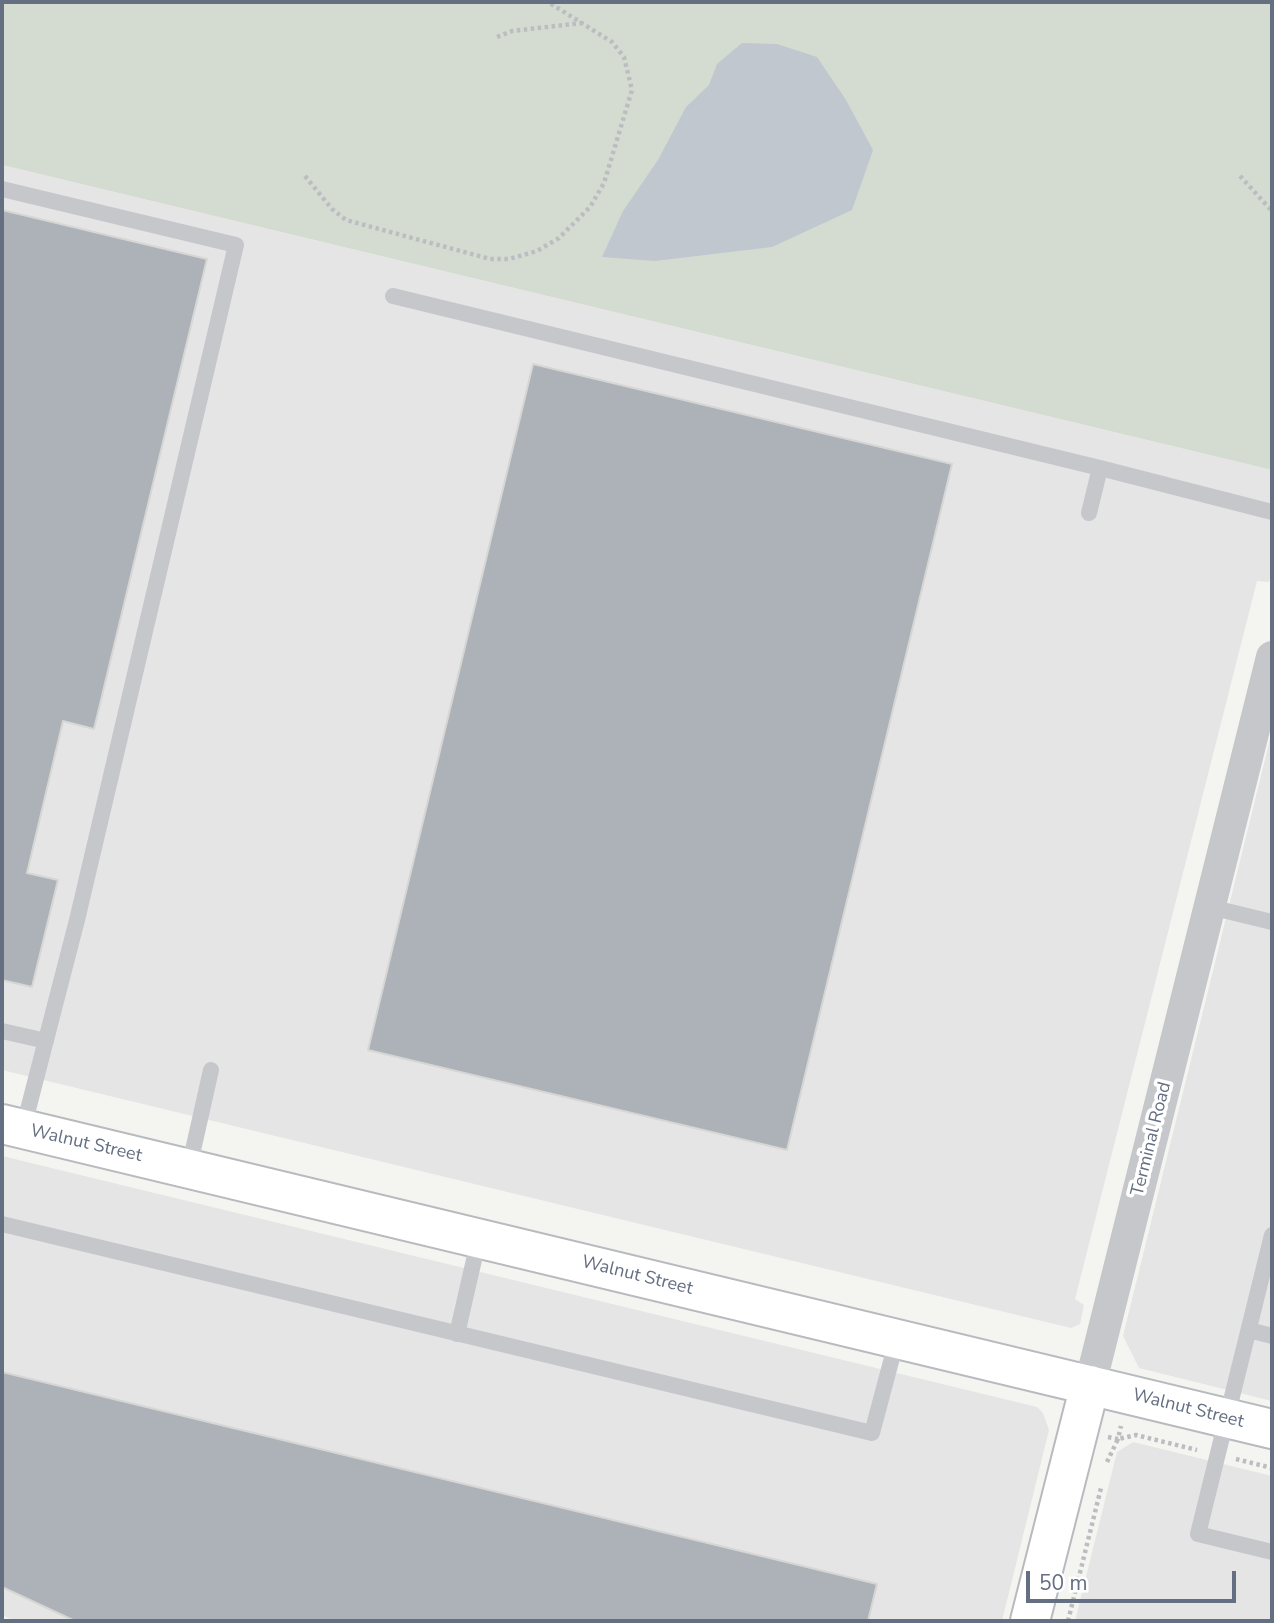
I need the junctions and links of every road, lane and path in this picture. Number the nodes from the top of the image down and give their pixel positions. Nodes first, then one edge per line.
1 (548, 2) edge
2 (582, 23) junction
3 (497, 37) dead end
4 (305, 176) dead end
5 (1240, 176) dead end
6 (2, 189) edge
7 (1272, 211) edge
8 (393, 296) dead end
9 (1100, 468) junction
10 (1272, 512) edge
11 (1089, 513) dead end
12 (1272, 657) edge
13 (1210, 907) junction
14 (1272, 922) edge
15 (2, 1031) edge
16 (46, 1041) junction
17 (211, 1070) dead end
18 (13, 1126) edge
19 (189, 1168) junction
20 (2, 1223) edge
21 (1272, 1236) edge
22 (480, 1238) junction
23 (1249, 1330) junction
24 (457, 1334) junction
25 (1272, 1336) edge
26 (897, 1339) junction
27 (1090, 1385) junction
28 (1228, 1419) junction
29 (1272, 1429) edge
30 (1218, 1455) junction
31 (1272, 1468) edge
32 (1105, 1470) dead end
33 (1102, 1483) dead end
34 (1272, 1552) edge
35 (1030, 1621) edge
36 (1068, 1621) edge

1 - 2 path
2 - 3 path
2 - 4 path
5 - 7 path
6 - 16 lane
8 - 9 lane
9 - 10 lane
9 - 11 lane
12 - 13 street, Terminal Road
13 - 14 lane
13 - 27 street, Terminal Road
15 - 16 lane
16 - 18 lane
17 - 19 lane
18 - 19 street, Walnut Street
19 - 22 street, Walnut Street
20 - 24 lane
21 - 23 lane
22 - 24 lane
22 - 26 street, Walnut Street
23 - 25 lane
23 - 28 lane
24 - 26 lane
26 - 27 street, Walnut Street
27 - 28 street, Walnut Street
27 - 35 street, Terminal Road
28 - 29 street, Walnut Street
28 - 30 lane
30 - 31 path
30 - 32 path
30 - 34 lane
33 - 36 path

